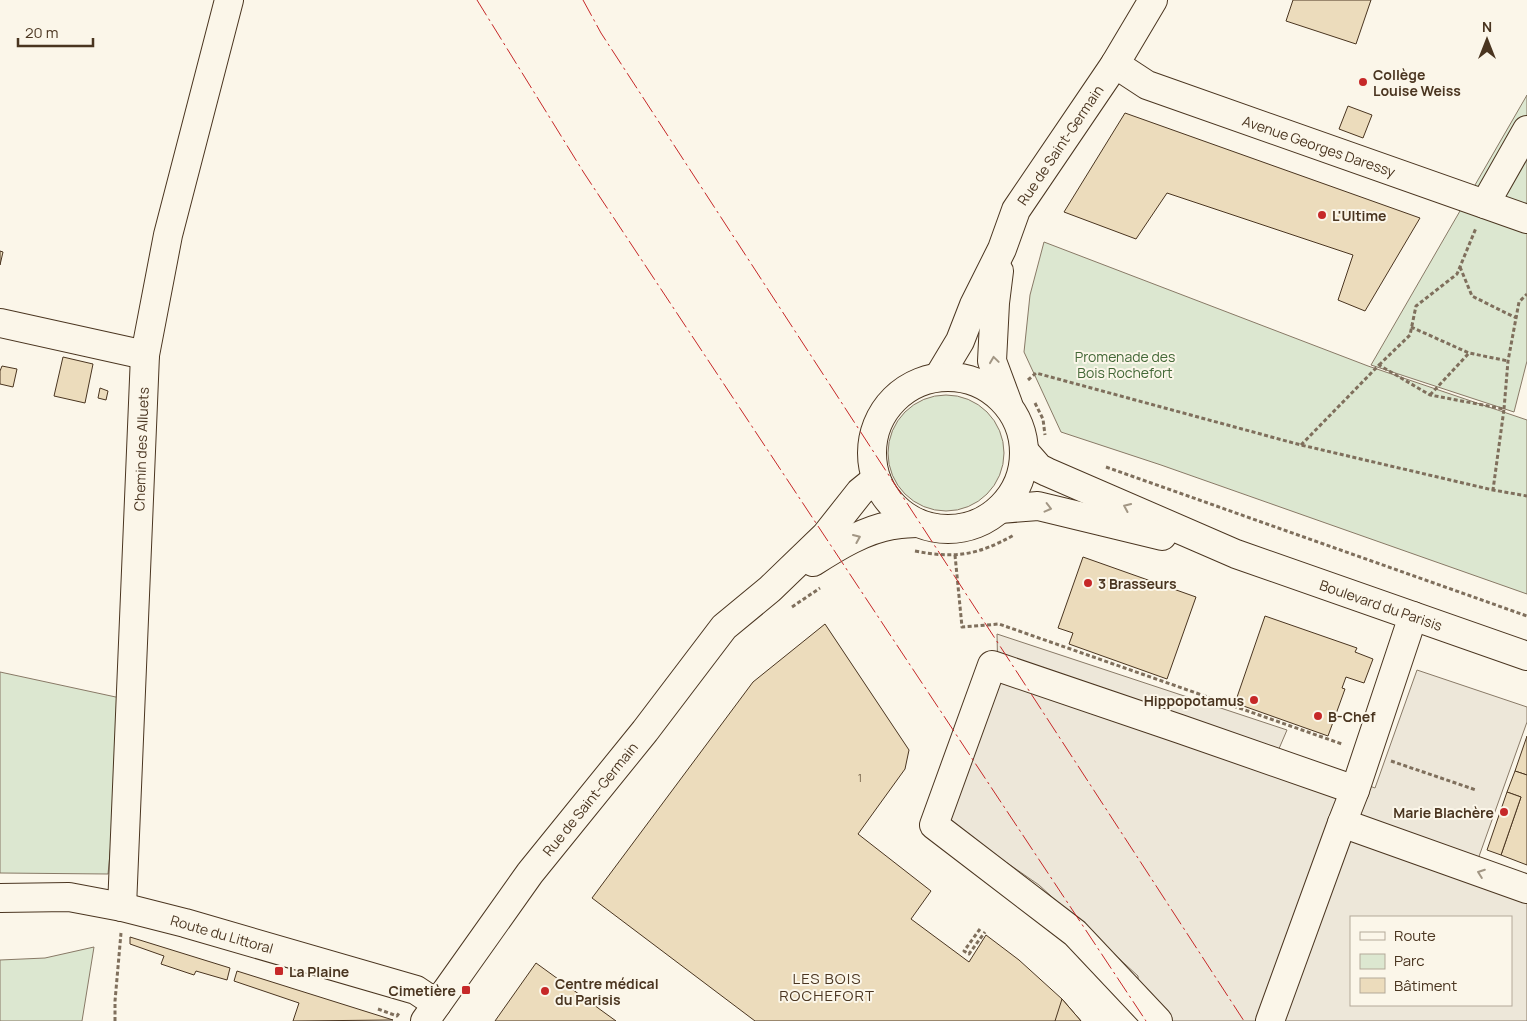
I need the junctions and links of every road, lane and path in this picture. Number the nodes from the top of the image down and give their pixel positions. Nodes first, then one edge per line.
1 (229, 0) edge
2 (1153, 0) edge
3 (1115, 64) junction
4 (1527, 130) edge
5 (1485, 204) junction
6 (1527, 219) edge
7 (1002, 249) junction
8 (1460, 266) junction
9 (1527, 294) edge
10 (1517, 318) junction
11 (0, 323) edge
12 (1411, 327) junction
13 (1468, 354) junction
14 (145, 355) junction
15 (1508, 361) junction
16 (1379, 365) junction
17 (939, 376) junction
18 (1025, 382) dead end
19 (1430, 395) junction
20 (1009, 406) junction
21 (1504, 409) junction
22 (1301, 445) junction
23 (1025, 452) junction
24 (1102, 465) dead end
25 (876, 479) junction
26 (1493, 490) junction
27 (1527, 496) edge
28 (1000, 509) junction
29 (917, 523) junction
30 (1019, 532) dead end
31 (911, 550) dead end
32 (1236, 554) junction
33 (955, 555) junction
34 (825, 584) dead end
35 (770, 589) junction
36 (786, 611) dead end
37 (1412, 616) junction
38 (1527, 616) edge
39 (1527, 656) edge
40 (1368, 753) junction
41 (1355, 790) junction
42 (1476, 790) dead end
43 (1342, 823) junction
44 (1527, 889) edge
45 (0, 898) edge
46 (122, 907) junction
47 (980, 929) dead end
48 (984, 932) dead end
49 (431, 1012) edge
50 (115, 1021) edge
51 (1158, 1021) edge
52 (1270, 1021) edge

1 - 14 street, Chemin des Alluets
2 - 3 street, Rue de Saint-Germain
3 - 5 street, Avenue Georges Daressy
3 - 7 street, Rue de Saint-Germain
4 - 5 street
5 - 6 street, Avenue Georges Daressy
5 - 8 path
7 - 17 street, Rue de Saint-Germain
20 -> 7 street
8 - 10 path
8 - 12 path
9 - 10 path
10 - 15 path
11 - 14 street
12 - 13 path
12 - 16 path
13 - 15 path
13 - 19 path
14 - 46 street, Chemin des Alluets
15 - 21 path
16 - 19 path
16 - 22 path
17 - 20 street
17 - 25 street
18 - 22 path
19 - 21 path
20 - 23 street
21 - 26 path
22 - 26 path
23 - 28 street
32 -> 23 street, Boulevard du Parisis
24 - 38 path
25 - 29 street
25 - 35 street, Rue de Saint-Germain
26 - 27 path
28 - 29 street
28 -> 32 street, Boulevard du Parisis
35 -> 29 street, Rue de Saint-Germain
30 - 33 path
31 - 33 path
32 - 37 street, Boulevard du Parisis
33 - 40 path
34 - 36 path
35 - 49 street, Rue de Saint-Germain
37 - 39 street, Boulevard du Parisis
37 - 40 street
40 - 41 street
40 - 42 path
41 - 43 street
41 - 51 street
44 -> 43 street
43 - 52 street
45 - 46 street, Route du Littoral
46 - 49 street, Route du Littoral
46 - 50 path
47 - 48 path

